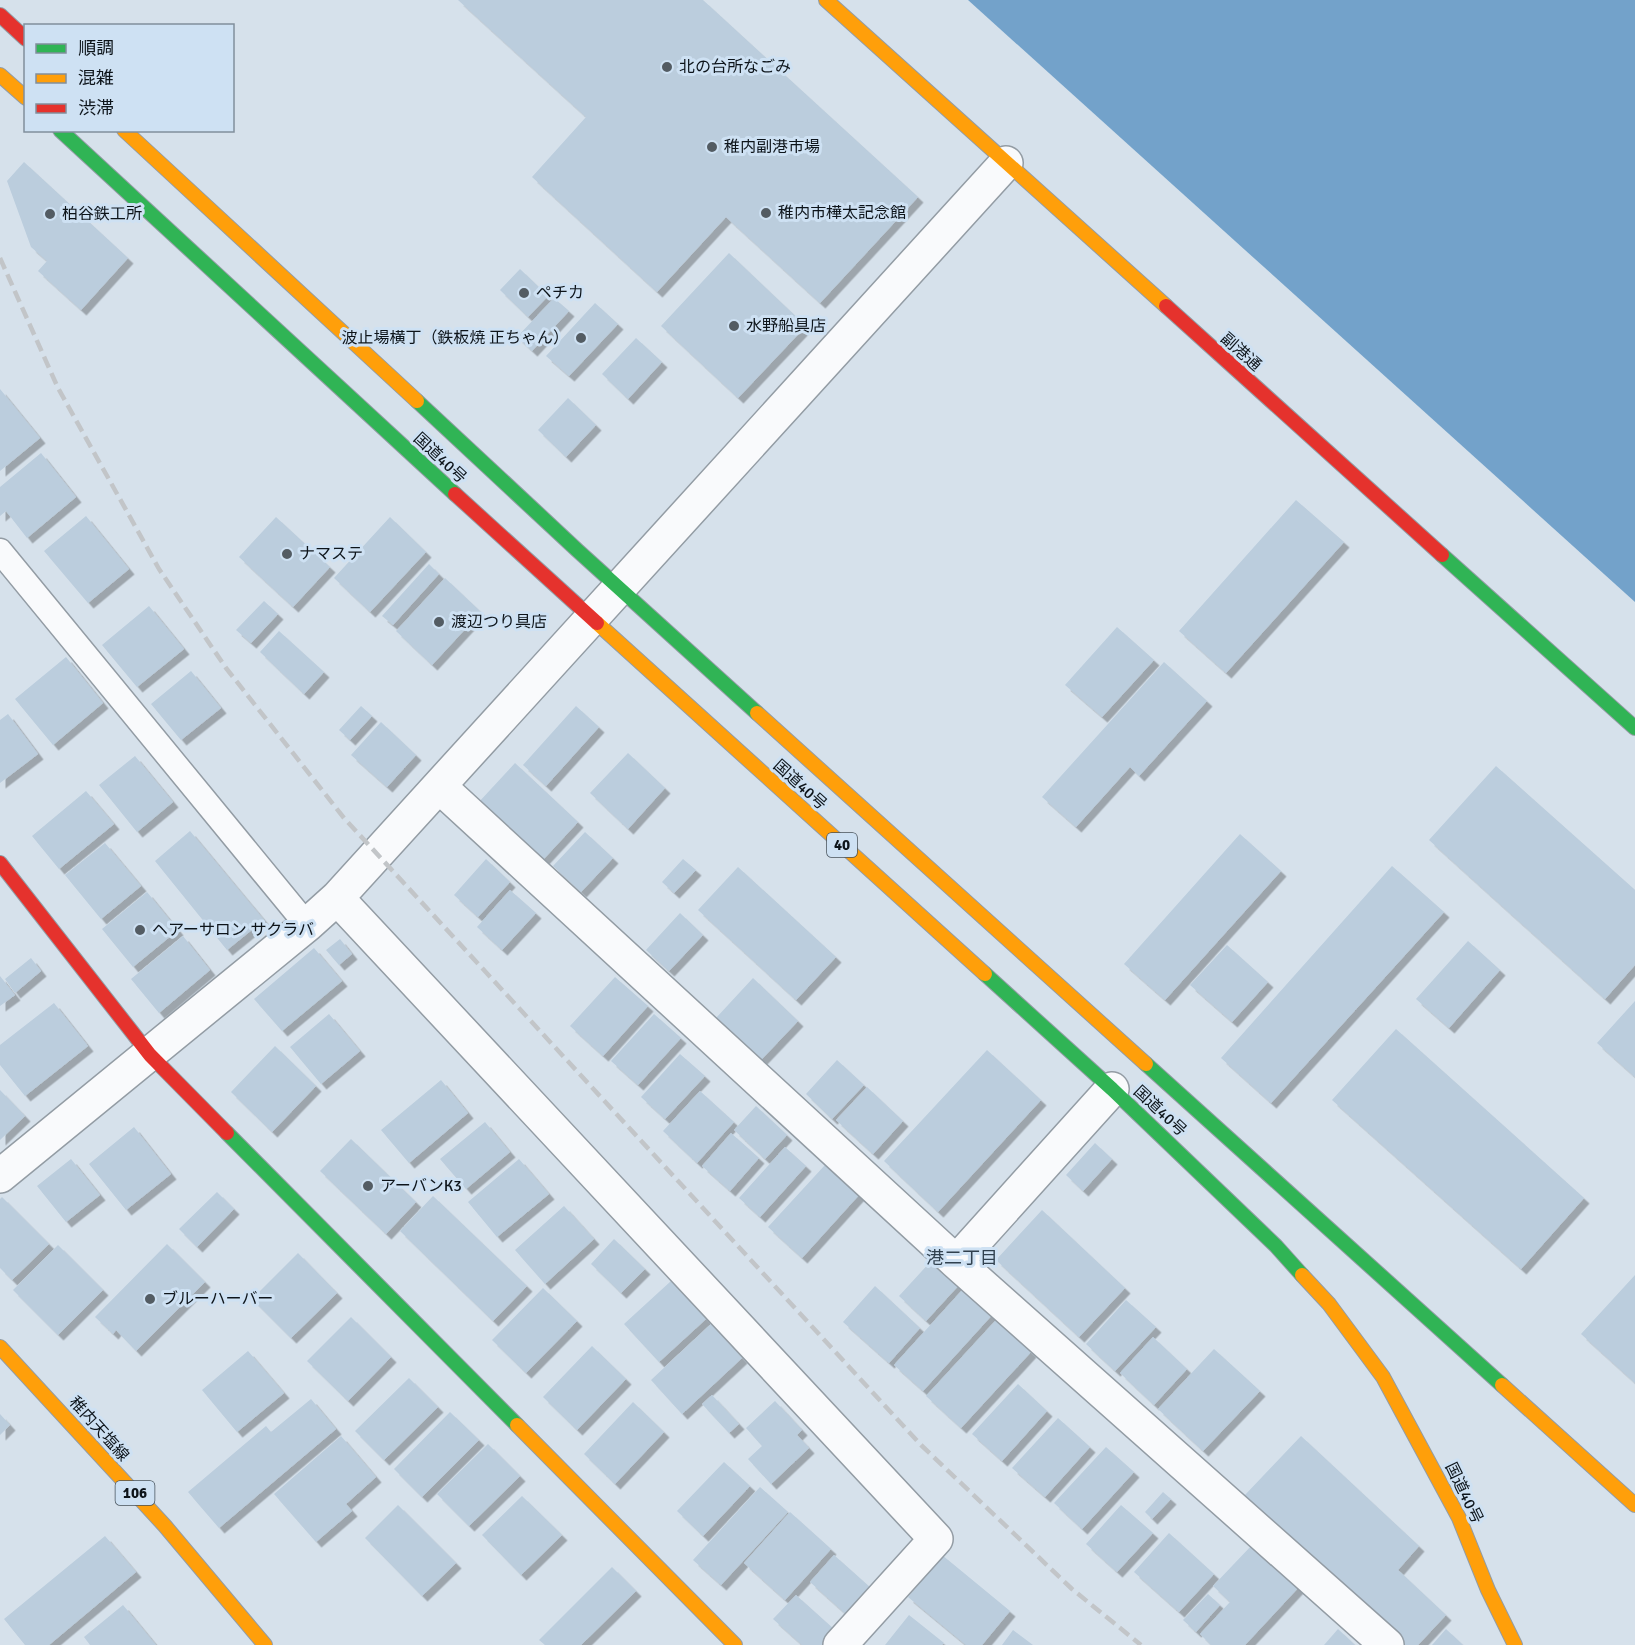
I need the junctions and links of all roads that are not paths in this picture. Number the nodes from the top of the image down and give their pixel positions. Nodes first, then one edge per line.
1 (826, 0) edge
2 (0, 15) edge
3 (24, 37) edge
4 (0, 75) edge
5 (24, 97) edge
6 (62, 132) edge
7 (126, 132) edge
8 (1006, 163) junction
9 (0, 551) edge
10 (619, 587) junction
11 (590, 617) junction
12 (1635, 728) edge
13 (440, 787) junction
14 (0, 863) edge
15 (337, 898) junction
16 (308, 926) junction
17 (150, 1055) junction
18 (1112, 1089) junction
19 (0, 1176) edge
20 (956, 1262) junction
21 (0, 1347) edge
22 (1635, 1505) edge
23 (265, 1645) edge
24 (735, 1645) edge
25 (840, 1645) edge
26 (1387, 1645) edge
27 (1515, 1645) edge

1 - 8 main road, 副港通
2 - 3 main road
4 - 5 main road
6 - 11 main road, 国道40号 / 40
7 - 10 main road, 国道40号 / 40
8 - 10 street
8 - 12 main road, 副港通
9 - 16 lane
10 - 11 street
10 - 22 main road, 国道40号 / 40
11 - 13 street
11 - 18 main road, 国道40号 / 40
13 - 15 street
13 - 20 street
14 - 17 main road
15 - 16 street
15 - 25 street
16 - 17 street
17 - 19 street
17 - 24 main road
18 - 20 street
18 - 27 main road, 国道40号 / 40
20 - 26 street
21 - 23 main road, 稚内天塩線 / 106

